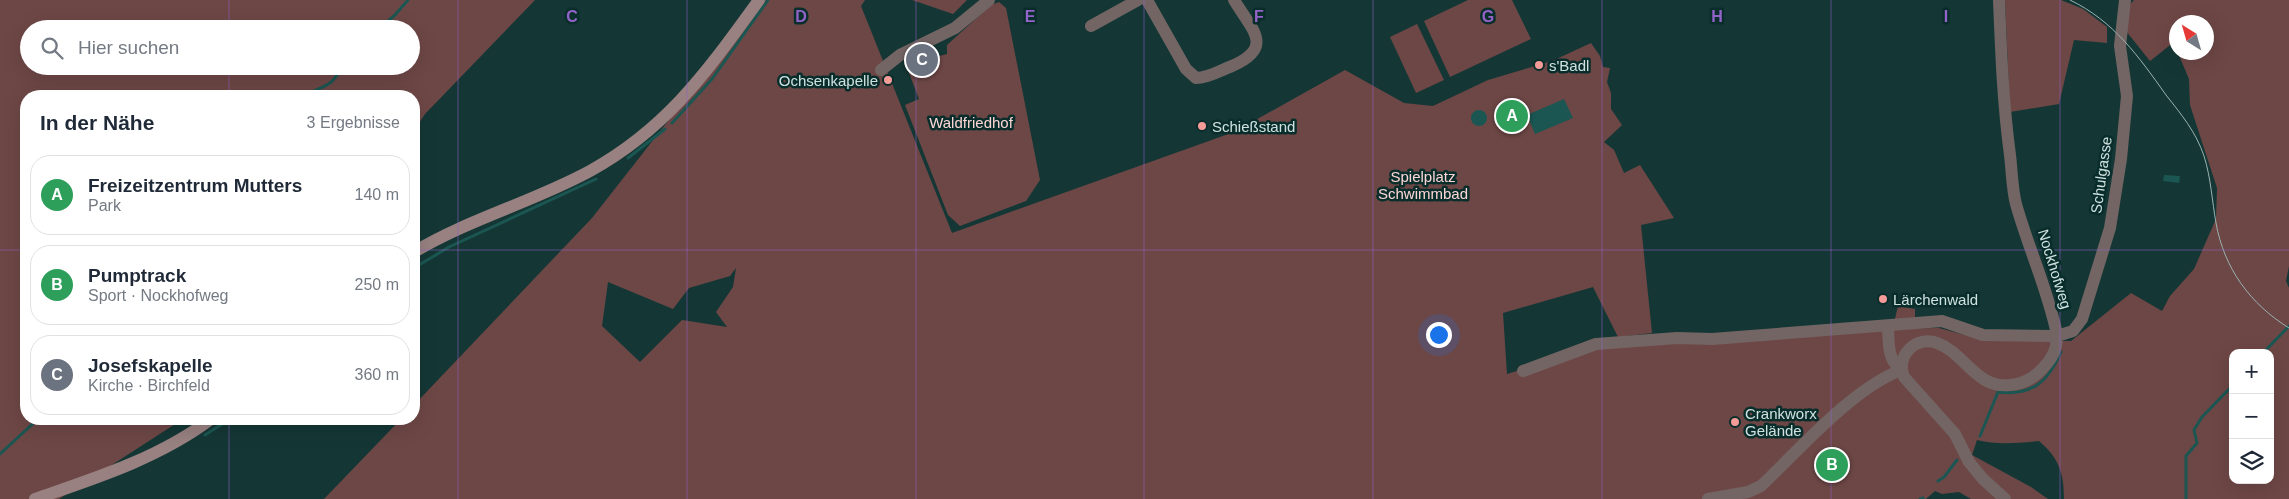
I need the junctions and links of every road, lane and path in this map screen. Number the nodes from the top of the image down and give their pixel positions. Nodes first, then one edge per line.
1 (759, 0) edge
2 (989, 0) edge
3 (1138, 0) edge
4 (1147, 0) edge
5 (1234, 0) edge
6 (1999, 0) edge
7 (2125, 0) edge
8 (1092, 26) dead end
9 (881, 70) dead end
10 (420, 249) edge
11 (1888, 327) junction
12 (2057, 336) junction
13 (1901, 370) junction
14 (1523, 371) dead end
15 (202, 425) edge
16 (35, 499) edge
17 (1708, 499) edge
18 (2005, 499) edge

1 - 10 main road
2 - 9 street
3 - 8 street
4 - 5 street
6 - 12 street, Nockhofweg
7 - 12 street, Schulgasse
11 - 12 street
11 - 13 street
11 - 14 street
12 - 13 street
13 - 17 street
13 - 18 street
15 - 16 main road

